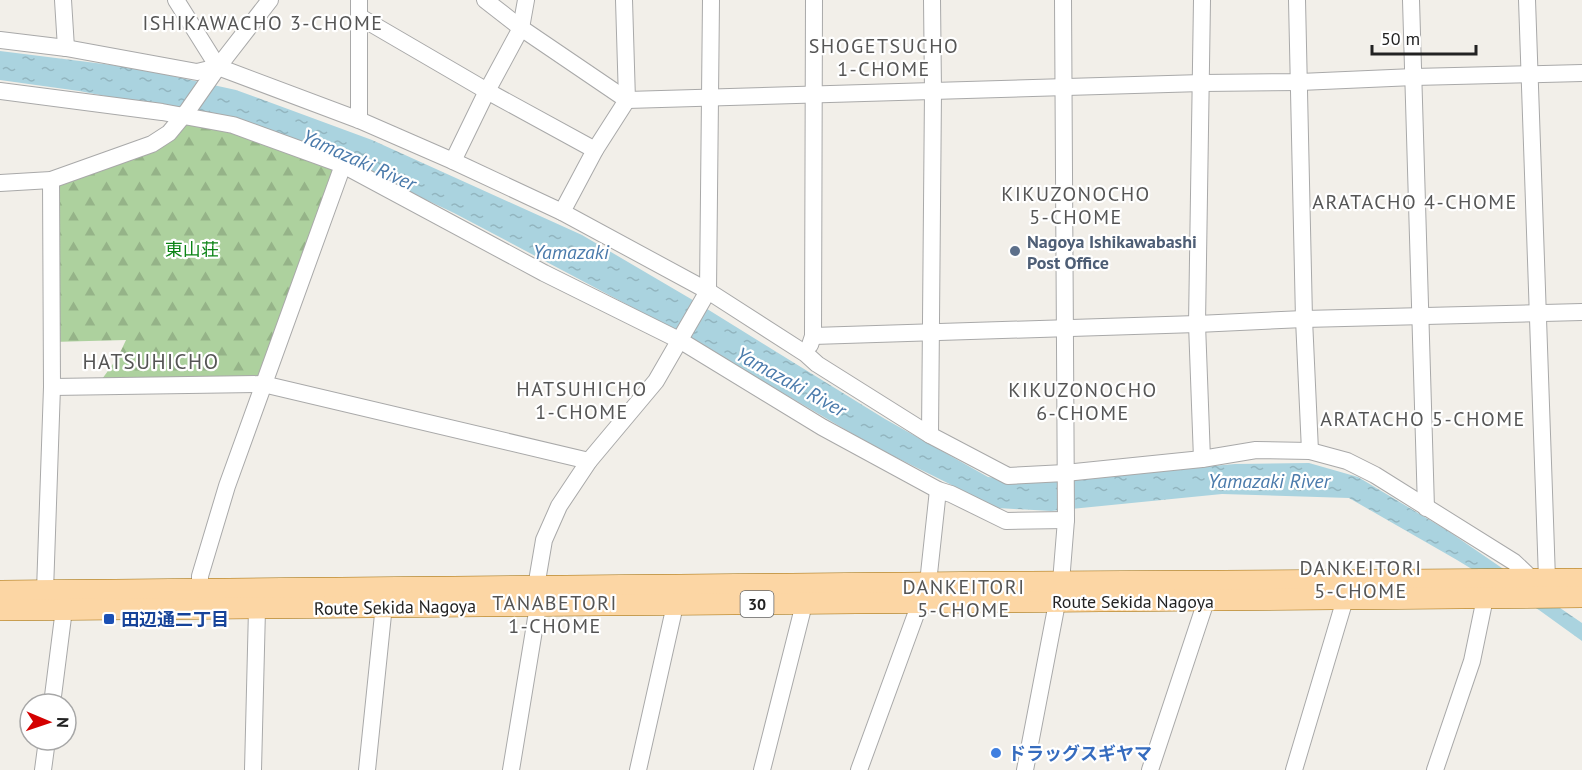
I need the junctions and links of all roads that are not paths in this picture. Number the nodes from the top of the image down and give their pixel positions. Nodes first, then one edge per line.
1 (63, 0) edge
2 (176, 0) edge
3 (270, 0) edge
4 (485, 0) edge
5 (526, 0) edge
6 (624, 0) edge
7 (711, 0) edge
8 (814, 0) edge
9 (932, 0) edge
10 (1063, 0) edge
11 (1202, 0) edge
12 (1297, 0) edge
13 (1411, 0) edge
14 (1527, 0) edge
15 (359, 8) edge
16 (521, 28) junction
17 (0, 40) edge
18 (66, 48) junction
19 (218, 67) junction
20 (1582, 73) edge
21 (1530, 74) junction
22 (1414, 77) junction
23 (1299, 82) junction
24 (1202, 83) junction
25 (1063, 87) junction
26 (0, 91) edge
27 (486, 91) junction
28 (933, 91) junction
29 (814, 95) junction
30 (710, 98) junction
31 (627, 100) junction
32 (186, 113) junction
33 (359, 120) junction
34 (595, 150) junction
35 (453, 161) junction
36 (343, 165) junction
37 (51, 180) junction
38 (0, 183) edge
39 (562, 212) junction
40 (705, 296) junction
41 (1582, 312) edge
42 (1537, 313) junction
43 (1420, 316) junction
44 (1304, 318) junction
45 (1197, 324) junction
46 (1064, 328) junction
47 (931, 332) junction
48 (813, 336) junction
49 (682, 339) junction
50 (806, 354) junction
51 (263, 384) junction
52 (52, 387) junction
53 (930, 435) junction
54 (1310, 451) junction
55 (1202, 459) junction
56 (589, 461) junction
57 (1065, 476) junction
58 (938, 490) junction
59 (1426, 508) junction
60 (1065, 515) junction
61 (1582, 579) edge
62 (928, 583) junction
63 (1534, 587) junction
64 (0, 591) edge
65 (45, 591) junction
66 (1059, 592) junction
67 (676, 595) junction
68 (537, 596) junction
69 (385, 597) junction
70 (1582, 597) edge
71 (1485, 598) junction
72 (199, 599) junction
73 (1345, 599) junction
74 (1206, 601) junction
75 (920, 603) junction
76 (804, 604) junction
77 (64, 609) junction
78 (257, 609) junction
79 (0, 610) edge
80 (54, 692) edge
81 (45, 752) edge
82 (43, 770) edge
83 (253, 770) edge
84 (367, 770) edge
85 (511, 770) edge
86 (638, 770) edge
87 (762, 770) edge
88 (859, 770) edge
89 (1025, 770) edge
90 (1150, 770) edge
91 (1294, 770) edge
92 (1435, 770) edge

1 - 18 street
2 - 19 street
3 - 19 street
4 - 16 street
5 - 16 street
6 - 31 street
7 - 30 street
8 - 29 street
9 - 28 street
10 - 25 street
11 - 24 street
12 - 23 street
13 - 22 street
14 - 21 street
15 - 27 street
15 - 33 street
16 - 27 street
16 - 31 street
17 - 18 street
18 - 19 street
19 - 32 street
19 - 33 street
20 - 21 street
21 - 22 street
21 - 42 street
22 - 23 street
22 - 43 street
23 - 24 street
23 - 44 street
24 - 25 street
24 - 45 street
25 - 28 street
25 - 46 street
26 - 32 street
27 - 34 street
27 - 35 street
28 - 29 street
28 - 47 street
29 - 30 street
29 - 48 street
30 - 31 street
30 - 40 street
31 - 34 street
32 - 36 street
32 - 37 street
33 - 35 street
34 - 39 street
35 - 39 street
36 - 49 street
36 - 51 street
37 - 38 street
37 - 52 street
39 - 40 street
40 - 49 street
40 - 50 street
41 - 42 street
42 - 43 street
42 - 63 street
43 - 44 street
43 - 59 street
44 - 45 street
44 - 54 street
45 - 46 street
45 - 55 street
46 - 47 street
46 - 57 street
47 - 48 street
47 - 53 street
48 - 50 street
49 - 56 street
49 - 58 street
50 - 53 street
51 - 52 street
51 - 56 street
51 - 72 street
52 - 65 street
53 - 57 street
54 - 55 street
54 - 59 street
55 - 57 street
56 - 68 street
57 - 60 street
58 - 60 street
58 - 62 street
59 - 63 street
60 - 66 street
61 - 63 main road, Route Sekida Nagoya / 30
62 - 66 main road, Route Sekida Nagoya / 30
62 - 67 main road, Route Sekida Nagoya / 30
63 - 66 main road, Route Sekida Nagoya / 30
63 - 70 main road, Route Sekida Nagoya / 30
63 - 71 main road, Route Sekida Nagoya / 30
64 - 65 main road, Route Sekida Nagoya / 30
65 - 72 main road, Route Sekida Nagoya / 30
66 - 74 main road, Route Sekida Nagoya / 30
66 - 75 main road, Route Sekida Nagoya / 30
66 - 89 street
67 - 68 main road, Route Sekida Nagoya / 30
67 - 76 main road, Route Sekida Nagoya / 30
67 - 86 street
68 - 69 main road, Route Sekida Nagoya / 30
68 - 85 street
69 - 72 main road, Route Sekida Nagoya / 30
69 - 78 main road, Route Sekida Nagoya / 30
69 - 84 street
71 - 73 main road, Route Sekida Nagoya / 30
71 - 92 street
72 - 77 main road, Route Sekida Nagoya / 30
72 - 78 main road, Route Sekida Nagoya / 30
73 - 74 main road, Route Sekida Nagoya / 30
73 - 91 street
74 - 90 street
75 - 76 main road, Route Sekida Nagoya / 30
75 - 88 street
76 - 87 street
77 - 79 main road, Route Sekida Nagoya / 30
77 - 80 street
78 - 83 street
81 - 82 street

